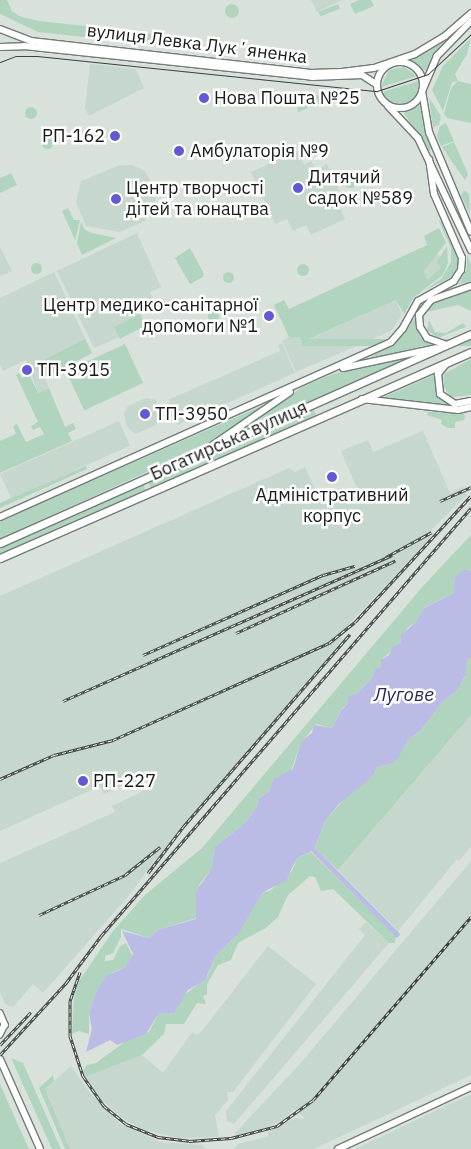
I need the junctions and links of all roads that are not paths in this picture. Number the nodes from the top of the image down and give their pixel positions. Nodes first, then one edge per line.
1 (471, 13) edge
2 (471, 21) edge
3 (0, 29) edge
4 (0, 47) edge
5 (393, 63) junction
6 (376, 84) junction
7 (422, 91) junction
8 (388, 106) junction
9 (429, 159) junction
10 (471, 232) edge
11 (471, 250) edge
12 (471, 286) edge
13 (471, 334) edge
14 (447, 345) junction
15 (471, 352) edge
16 (452, 360) junction
17 (329, 372) junction
18 (304, 382) junction
19 (362, 399) junction
20 (471, 401) edge
21 (471, 407) edge
22 (200, 454) junction
23 (0, 516) edge
24 (0, 543) edge
25 (0, 558) edge
26 (0, 1012) edge
27 (0, 1035) edge
28 (0, 1059) edge
29 (471, 1087) edge
30 (40, 1149) edge
31 (338, 1149) edge

1 - 5 main road
2 - 7 main road
3 - 5 main road, вулиця Левка Лукʼяненка
4 - 6 main road, вулиця Левка Лукʼяненка
5 - 6 main road
5 - 7 main road
6 - 8 main road
7 - 8 main road
7 - 10 main road
8 - 9 main road
9 - 11 main road
9 - 17 main road, Богатирська вулиця
12 - 14 main road
13 - 14 main road, Богатирська вулиця
14 - 17 main road, Богатирська вулиця
14 - 22 main road, Богатирська вулиця
15 - 16 main road, Богатирська вулиця
16 - 19 main road, Богатирська вулиця
16 - 20 main road
17 - 18 main road, Богатирська вулиця
18 - 22 main road
18 - 23 main road, Богатирська вулиця
19 - 21 main road
19 - 25 main road, Богатирська вулиця
22 - 24 main road, Богатирська вулиця
26 - 27 street
28 - 30 main road
29 - 31 main road

